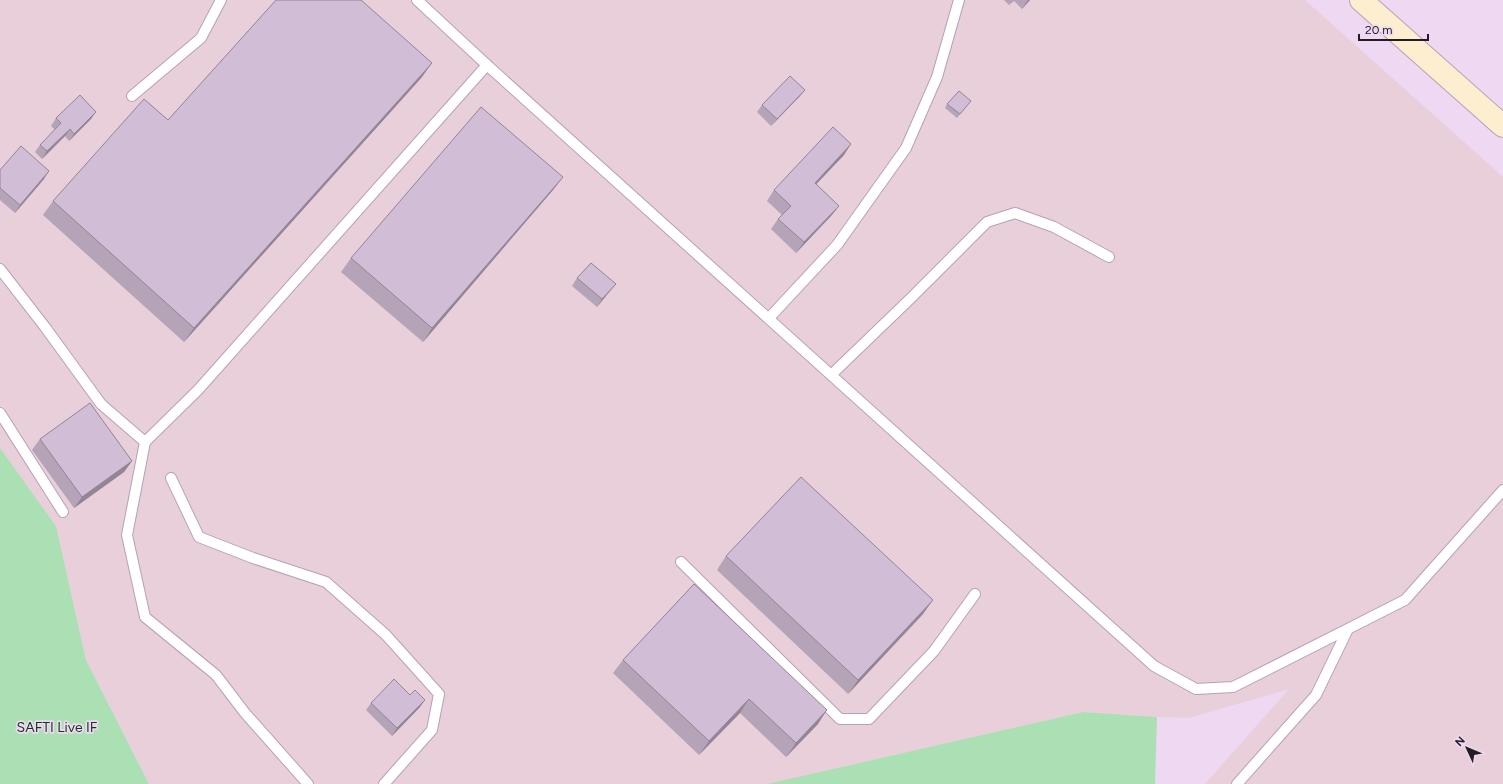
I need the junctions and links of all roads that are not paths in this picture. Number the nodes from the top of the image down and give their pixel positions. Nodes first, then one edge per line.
1 (221, 0) edge
2 (417, 0) edge
3 (959, 0) edge
4 (1361, 0) edge
5 (487, 65) junction
6 (132, 96) dead end
7 (1503, 126) edge
8 (1109, 257) dead end
9 (0, 269) edge
10 (769, 318) junction
11 (831, 375) junction
12 (0, 413) edge
13 (145, 442) junction
14 (171, 478) dead end
15 (1503, 490) edge
16 (63, 512) dead end
17 (681, 562) dead end
18 (975, 594) dead end
19 (1348, 629) junction
20 (308, 784) edge
21 (384, 784) edge
22 (1237, 784) edge

1 - 6 lane
2 - 5 lane
3 - 10 lane
4 - 7 main road
5 - 10 lane
5 - 13 lane
8 - 11 lane
9 - 13 lane
10 - 11 lane
11 - 19 lane
12 - 16 lane
13 - 20 lane
14 - 21 lane
15 - 19 lane
17 - 18 lane
19 - 22 lane

